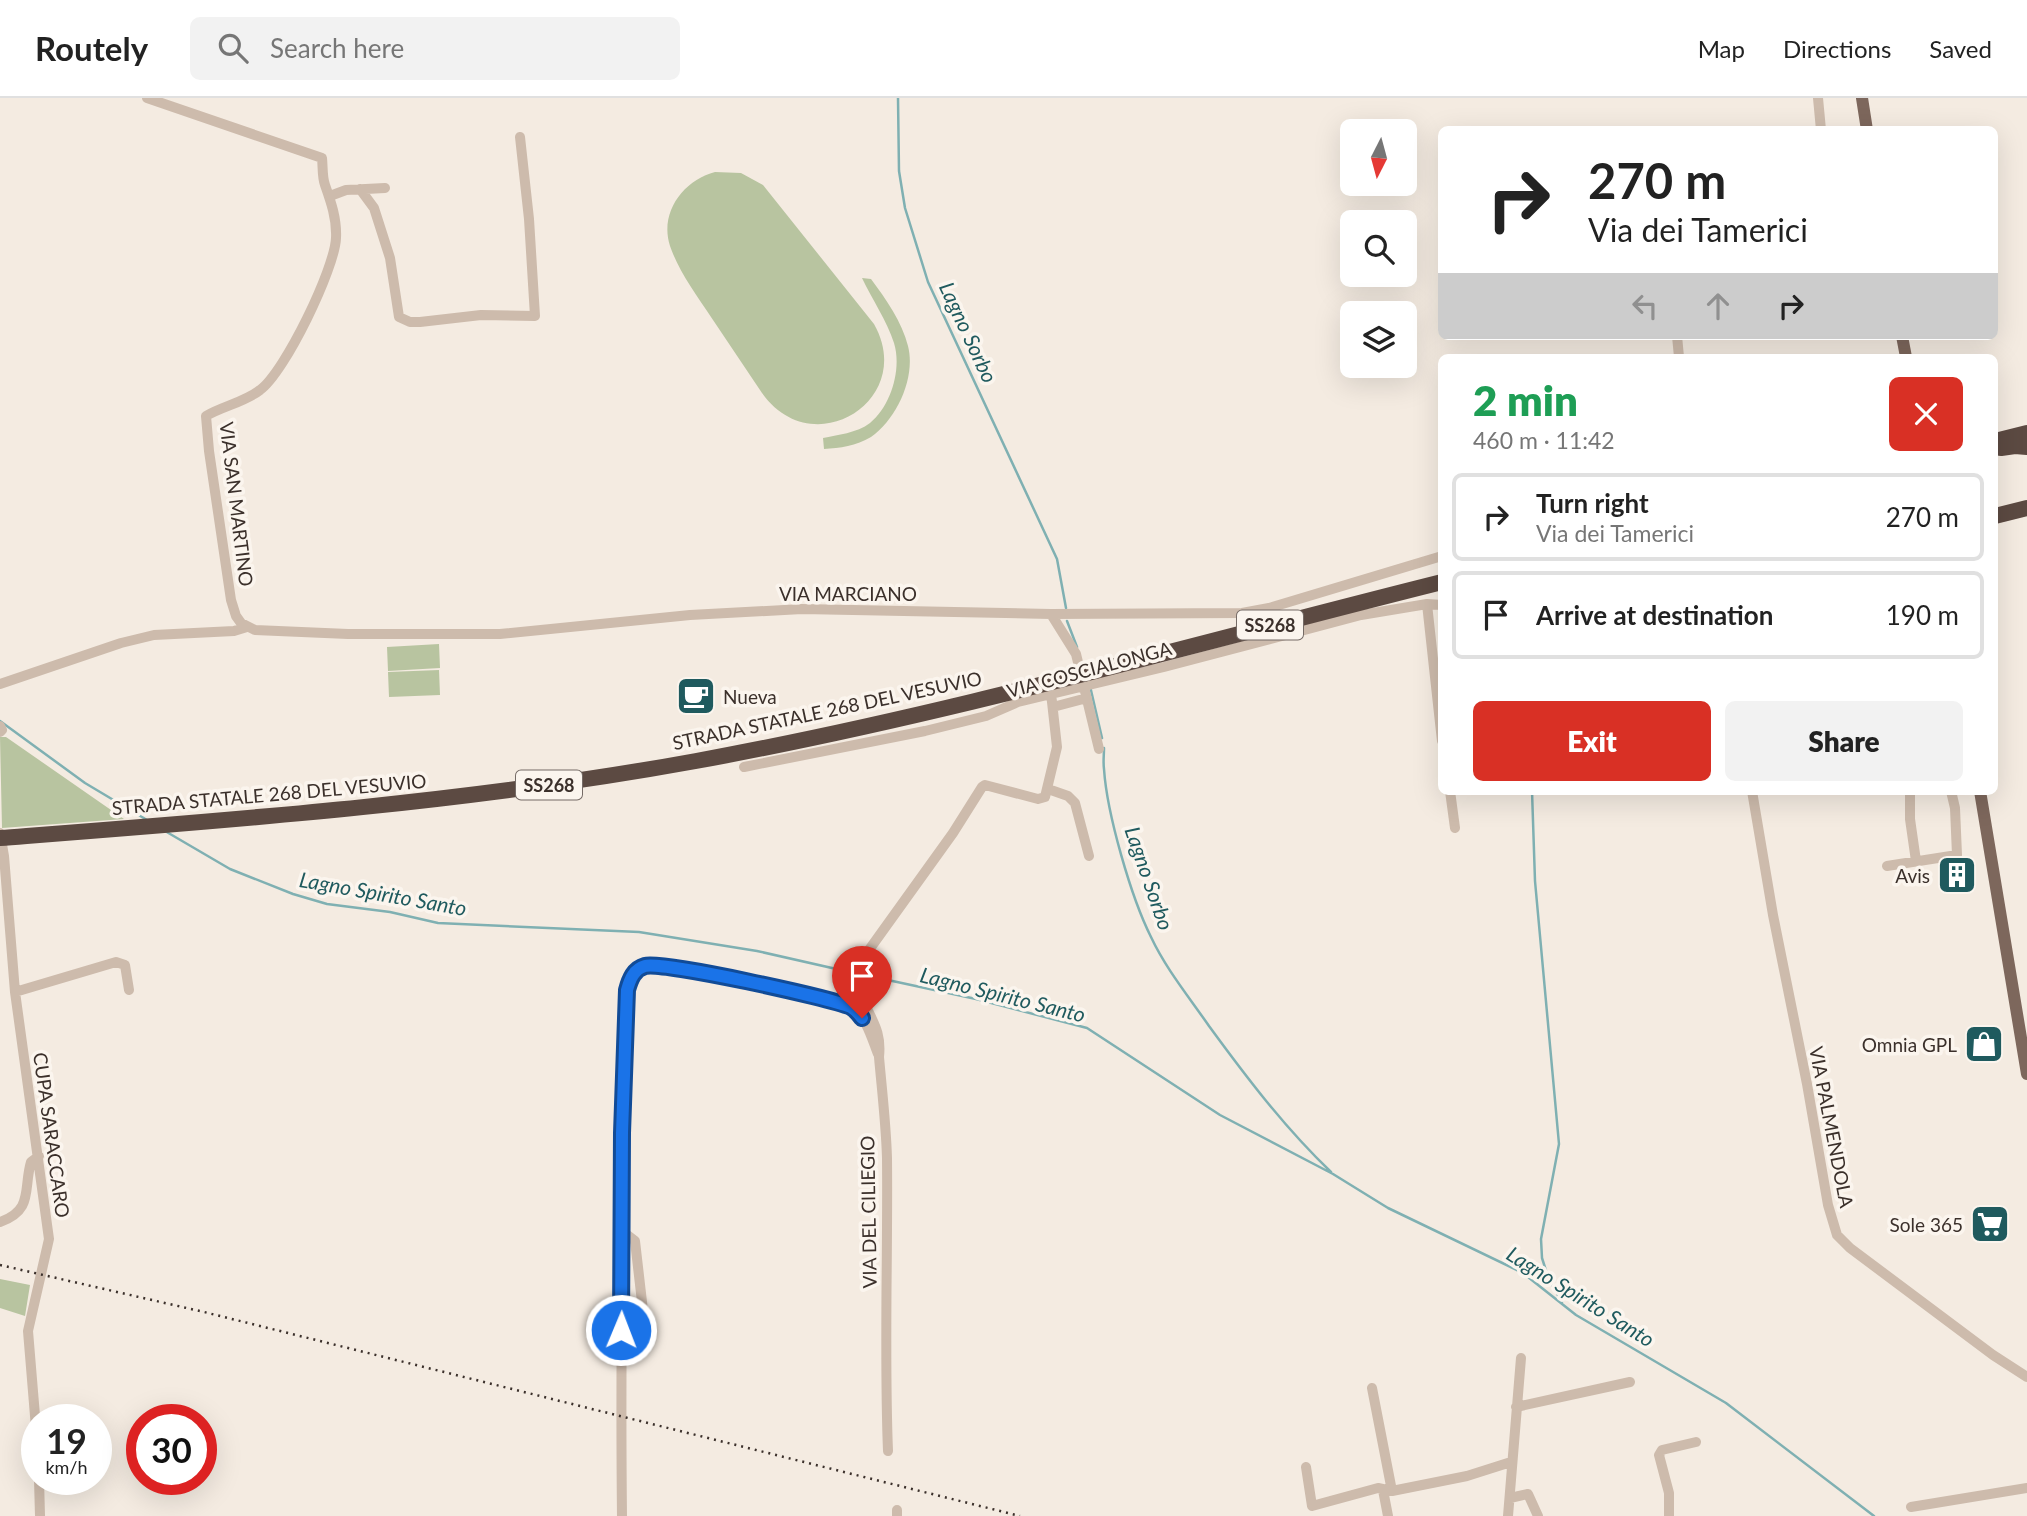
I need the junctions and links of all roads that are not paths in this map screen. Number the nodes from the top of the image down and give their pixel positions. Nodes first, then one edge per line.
1 (147, 98) edge
2 (1818, 98) edge
3 (1862, 98) edge
4 (1821, 126) edge
5 (1866, 126) edge
6 (520, 137) dead end
7 (385, 188) dead end
8 (360, 189) junction
9 (330, 196) junction
10 (2027, 433) edge
11 (1998, 440) edge
12 (2027, 447) edge
13 (1998, 449) edge
14 (2027, 509) edge
15 (1998, 515) edge
16 (1438, 557) edge
17 (1438, 583) edge
18 (1427, 604) junction
19 (1438, 605) edge
20 (1051, 614) junction
21 (247, 627) junction
22 (1100, 675) junction
23 (0, 684) edge
24 (1068, 684) junction
25 (1051, 693) junction
26 (1087, 698) junction
27 (1438, 704) edge
28 (1053, 708) junction
29 (0, 726) edge
30 (0, 732) edge
31 (1099, 749) dead end
32 (744, 767) dead end
33 (1048, 789) junction
34 (1451, 795) edge
35 (1753, 795) edge
36 (1910, 795) edge
37 (1952, 795) edge
38 (1981, 795) edge
39 (1455, 828) dead end
40 (0, 836) edge
41 (1089, 856) dead end
42 (1916, 861) junction
43 (1888, 866) dead end
44 (129, 990) dead end
45 (15, 992) junction
46 (879, 1057) junction
47 (2027, 1074) edge
48 (39, 1156) junction
49 (0, 1222) edge
50 (622, 1231) junction
51 (645, 1328) dead end
52 (1521, 1358) dead end
53 (2027, 1377) edge
54 (1630, 1382) dead end
55 (1372, 1388) dead end
56 (34, 1404) edge
57 (1516, 1407) junction
58 (1696, 1442) dead end
59 (888, 1451) dead end
60 (1511, 1462) junction
61 (1306, 1467) dead end
62 (2027, 1488) edge
63 (1388, 1491) junction
64 (39, 1495) edge
65 (1510, 1497) junction
66 (1911, 1507) dead end
67 (40, 1516) edge
68 (622, 1516) edge
69 (1388, 1516) edge
70 (1508, 1516) edge
71 (1538, 1516) edge
72 (1669, 1516) edge

1 - 9 street, VIA SAN MARTINO
2 - 4 street
3 - 5 main road
6 - 8 street
7 - 8 street
8 - 9 street
9 - 21 street, VIA SAN MARTINO
10 - 11 highway
12 - 13 highway
14 - 15 highway
16 - 20 street, VIA MARCIANO
17 - 22 highway, STRADA STATALE 268 DEL VESUVIO / SS268
18 - 19 street, VIA COSCIALONGA
18 - 22 street, VIA COSCIALONGA
18 - 27 street
20 - 21 street, VIA MARCIANO
20 - 26 street
21 - 23 street, VIA MARCIANO
22 - 24 highway, STRADA STATALE 268 DEL VESUVIO / SS268
24 - 25 street, VIA COSCIALONGA
24 - 40 highway, STRADA STATALE 268 DEL VESUVIO / SS268
25 - 28 street
25 - 32 street, VIA COSCIALONGA
26 - 28 street
26 - 31 street
28 - 33 street
29 - 30 street
33 - 41 street
33 - 46 street, VIA DEL CILIEGIO
34 - 39 street
35 - 53 street, VIA PALMENDOLA
36 - 42 street
37 - 42 street
38 - 47 main road
40 - 45 street, CUPA SARACCARO
42 - 43 street
44 - 45 street
45 - 48 street, CUPA SARACCARO
46 - 50 street
46 - 59 street, VIA DEL CILIEGIO
48 - 49 street
48 - 56 street, CUPA SARACCARO
50 - 51 street
50 - 68 street
52 - 57 street
54 - 57 street
55 - 63 street
57 - 60 street
58 - 72 street
60 - 63 street
60 - 65 street
61 - 63 street
62 - 66 street
63 - 69 street
64 - 67 street
65 - 70 street
65 - 71 street

